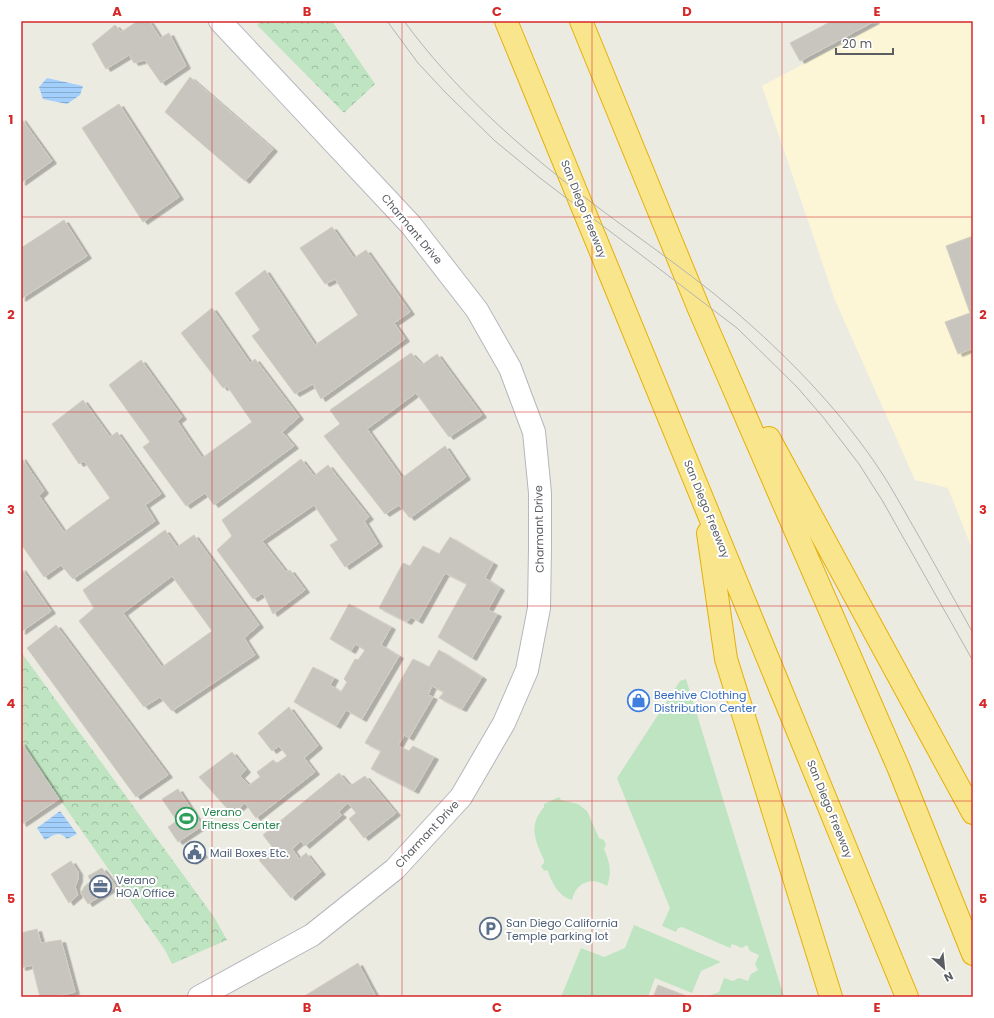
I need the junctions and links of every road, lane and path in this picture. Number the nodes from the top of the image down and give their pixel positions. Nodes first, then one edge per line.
1 (220, 21) edge
2 (506, 21) edge
3 (581, 21) edge
4 (699, 309) junction
5 (703, 500) junction
6 (973, 813) edge
7 (973, 954) edge
8 (199, 997) edge
9 (831, 997) edge
10 (906, 997) edge

1 - 8 street, Charmant Drive
2 - 5 highway, San Diego Freeway
3 - 4 highway
4 - 6 highway
4 - 7 highway
5 - 9 highway
5 - 10 highway, San Diego Freeway

